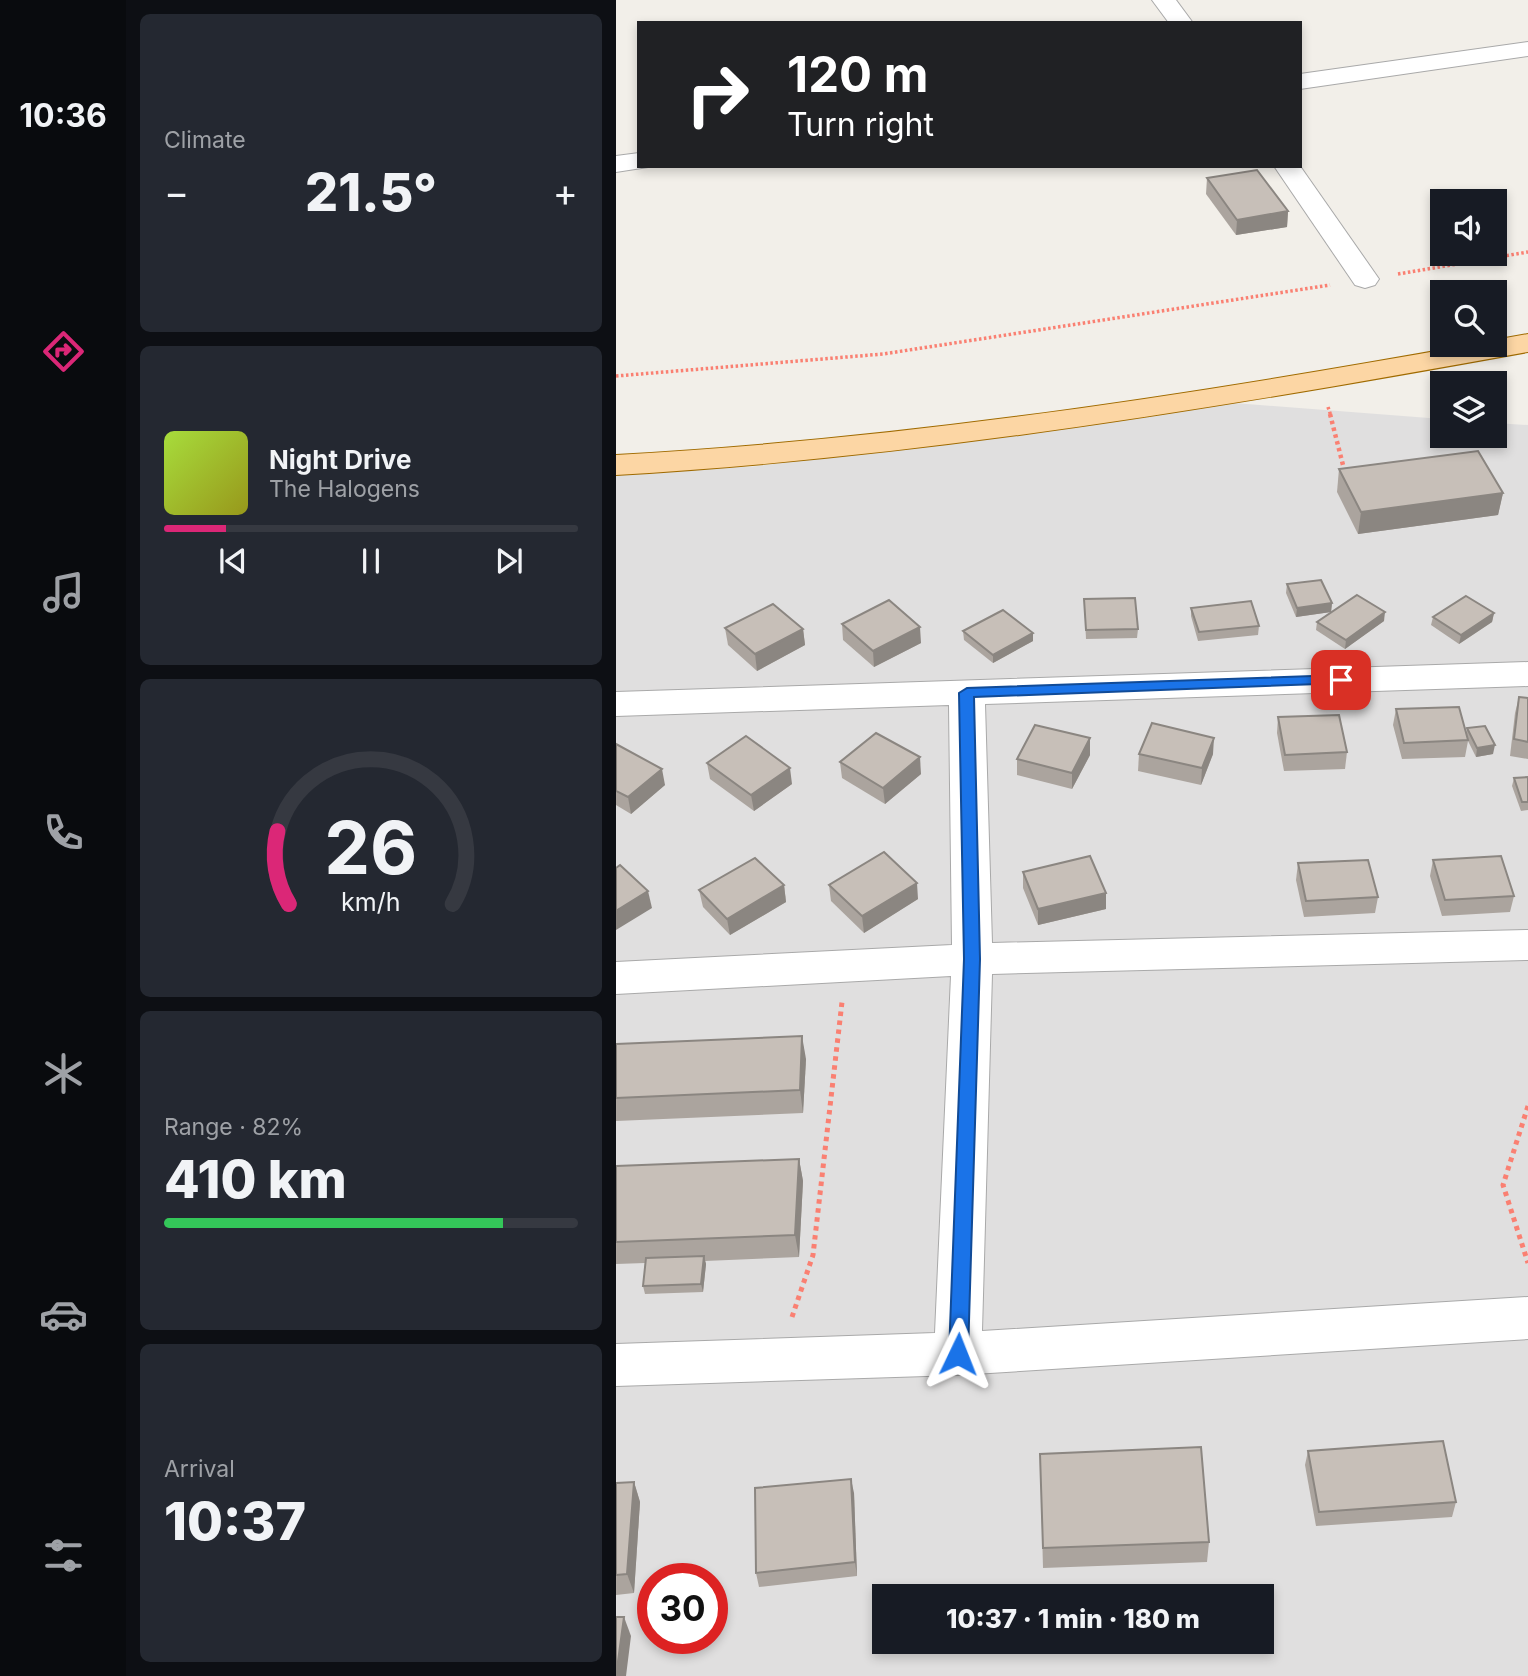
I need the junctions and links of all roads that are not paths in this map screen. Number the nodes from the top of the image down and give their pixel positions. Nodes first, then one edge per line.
1 (1164, 0) edge
2 (1180, 21) edge
3 (1528, 49) edge
4 (1302, 82) edge
5 (637, 162) edge
6 (616, 164) edge
7 (1288, 168) edge
8 (1365, 279) road end
9 (1528, 343) edge
10 (616, 465) edge
11 (1528, 674) edge
12 (967, 693) junction
13 (616, 704) edge
14 (1528, 945) edge
15 (972, 959) junction
16 (616, 978) edge
17 (1528, 1318) edge
18 (958, 1354) junction
19 (616, 1365) edge

1 - 2 street
3 - 4 street
5 - 6 street
7 - 8 street
9 - 10 main road
11 - 12 street
12 - 13 street
12 - 15 street
14 - 15 street
15 - 16 street
15 - 18 street
17 - 18 street
18 - 19 street

